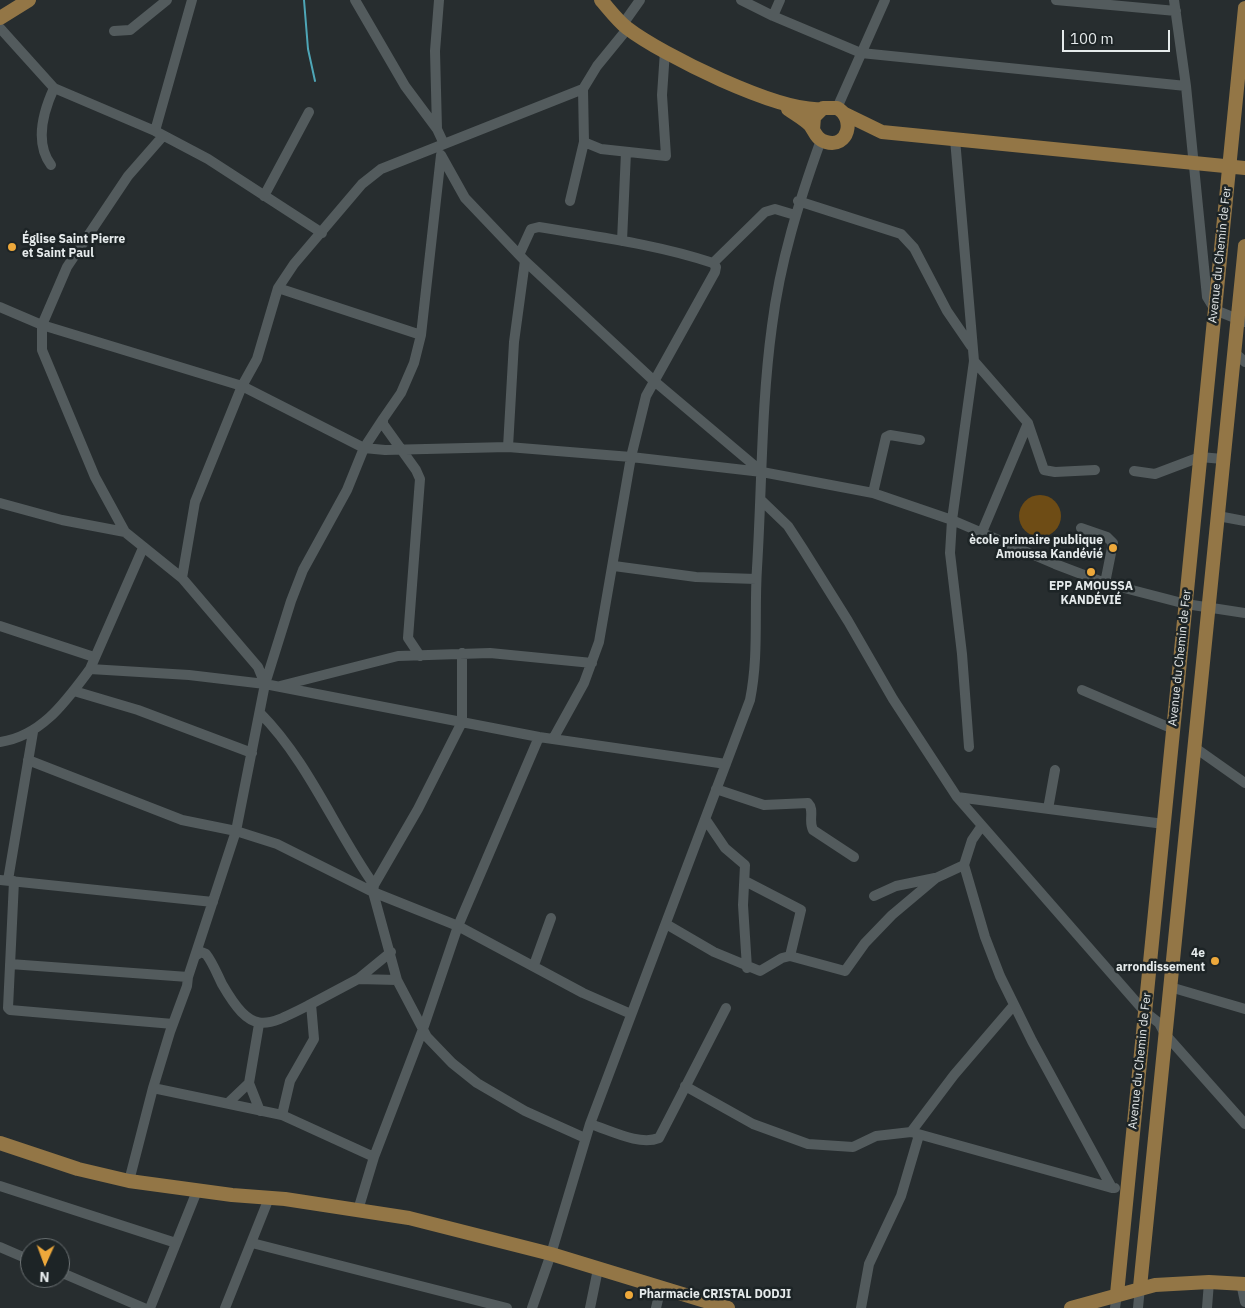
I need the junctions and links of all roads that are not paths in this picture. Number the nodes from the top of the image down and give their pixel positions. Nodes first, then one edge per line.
1 (29, 0) edge
2 (166, 0) edge
3 (192, 0) edge
4 (355, 0) edge
5 (439, 0) edge
6 (600, 0) edge
7 (640, 0) edge
8 (742, 0) edge
9 (780, 0) edge
10 (885, 0) edge
11 (1056, 0) edge
12 (1174, 0) edge
13 (1099, 2) edge
14 (1245, 8) edge
15 (1176, 11) junction
16 (774, 16) junction
17 (0, 18) edge
18 (625, 26) junction
19 (0, 28) edge
20 (114, 31) dead end
21 (665, 51) junction
22 (861, 54) junction
23 (1186, 86) junction
24 (54, 88) junction
25 (583, 89) junction
26 (779, 103) junction
27 (821, 109) junction
28 (841, 111) junction
29 (309, 112) dead end
30 (436, 129) junction
31 (882, 132) junction
32 (159, 134) junction
33 (817, 135) junction
34 (842, 139) junction
35 (955, 139) junction
36 (584, 142) junction
37 (441, 148) junction
38 (626, 152) junction
39 (1194, 163) junction
40 (51, 165) dead end
41 (1229, 166) junction
42 (1245, 168) edge
43 (264, 196) junction
44 (570, 201) dead end
45 (798, 201) junction
46 (795, 214) junction
47 (322, 233) junction
48 (622, 241) junction
49 (1245, 246) edge
50 (522, 257) junction
51 (713, 263) junction
52 (278, 288) junction
53 (0, 308) edge
54 (1215, 310) junction
55 (1241, 321) edge
56 (42, 325) junction
57 (421, 335) junction
58 (971, 347) junction
59 (1234, 352) junction
60 (974, 361) junction
61 (1245, 362) edge
62 (652, 380) junction
63 (242, 386) junction
64 (383, 419) junction
65 (1028, 423) junction
66 (920, 440) dead end
67 (508, 447) junction
68 (364, 448) junction
69 (401, 450) junction
70 (631, 457) junction
71 (1200, 457) junction
72 (1224, 460) junction
73 (1095, 470) dead end
74 (1134, 471) dead end
75 (762, 472) junction
76 (873, 493) junction
77 (761, 500) junction
78 (0, 502) edge
79 (1218, 516) junction
80 (952, 520) junction
81 (1245, 521) edge
82 (1081, 528) dead end
83 (125, 532) junction
84 (982, 532) junction
85 (143, 548) junction
86 (614, 566) junction
87 (182, 578) junction
88 (756, 579) junction
89 (1105, 583) junction
90 (1186, 604) junction
91 (1208, 608) junction
92 (1245, 613) edge
93 (0, 626) edge
94 (408, 638) junction
95 (462, 653) junction
96 (398, 656) junction
97 (420, 656) junction
98 (94, 657) junction
99 (592, 662) junction
100 (90, 669) junction
101 (265, 684) junction
102 (279, 687) junction
103 (1082, 690) dead end
104 (74, 691) junction
105 (260, 713) junction
106 (462, 722) junction
107 (1173, 729) junction
108 (33, 732) junction
109 (540, 737) junction
110 (553, 739) junction
111 (0, 742) edge
112 (969, 747) dead end
113 (1194, 747) junction
114 (252, 754) junction
115 (28, 760) junction
116 (726, 764) junction
117 (1055, 770) dead end
118 (1245, 783) edge
119 (716, 789) junction
120 (957, 797) junction
121 (1048, 809) junction
122 (706, 820) junction
123 (1164, 824) junction
124 (981, 827) junction
125 (236, 831) junction
126 (854, 857) dead end
127 (964, 865) junction
128 (936, 878) junction
129 (7, 880) edge
130 (745, 881) junction
131 (373, 889) junction
132 (874, 896) dead end
133 (213, 902) junction
134 (551, 918) dead end
135 (666, 924) junction
136 (458, 926) junction
137 (391, 952) junction
138 (195, 956) junction
139 (790, 956) junction
140 (10, 964) junction
141 (534, 965) junction
142 (747, 968) junction
143 (188, 977) junction
144 (358, 980) junction
145 (397, 980) junction
146 (1170, 987) junction
147 (312, 1004) junction
148 (1014, 1005) junction
149 (726, 1008) dead end
150 (1245, 1009) edge
151 (1145, 1012) junction
152 (631, 1014) junction
153 (173, 1024) junction
154 (259, 1024) junction
155 (423, 1029) junction
156 (1166, 1034) junction
157 (248, 1084) junction
158 (685, 1086) junction
159 (153, 1088) junction
160 (228, 1103) junction
161 (260, 1111) junction
162 (282, 1115) junction
163 (590, 1124) junction
164 (1245, 1124) edge
165 (915, 1134) junction
166 (585, 1138) junction
167 (0, 1143) edge
168 (374, 1157) junction
169 (129, 1181) junction
170 (0, 1186) edge
171 (1112, 1188) junction
172 (197, 1191) junction
173 (1127, 1191) junction
174 (269, 1198) junction
175 (358, 1210) junction
176 (252, 1243) junction
177 (176, 1244) junction
178 (0, 1247) edge
179 (551, 1254) junction
180 (20, 1256) edge
181 (598, 1269) junction
182 (70, 1276) edge
183 (1210, 1282) junction
184 (1243, 1284) edge
185 (661, 1286) junction
186 (1140, 1287) junction
187 (1116, 1301) edge
188 (1245, 1302) edge
189 (226, 1306) edge
190 (144, 1308) edge
191 (150, 1308) edge
192 (238, 1308) edge
193 (507, 1308) edge
194 (532, 1308) edge
195 (590, 1308) edge
196 (656, 1308) edge
197 (728, 1308) edge
198 (861, 1308) edge
199 (1071, 1308) edge
200 (1138, 1308) edge
201 (1207, 1308) edge

1 - 17 main road
2 - 20 street
3 - 32 street
4 - 30 street
5 - 30 street
6 - 18 main road
7 - 18 street
8 - 16 street
9 - 16 street
10 - 22 street
11 - 13 street
12 - 15 street
13 - 15 street
14 - 41 main road, Avenue du Chemin de Fer
15 - 23 street
16 - 22 street
18 - 21 main road
18 - 25 street
19 - 24 street
21 - 26 main road
21 - 38 street
22 - 23 street
22 - 28 street
23 - 39 street
24 - 32 street
24 - 40 street
25 - 36 street
25 - 37 street
26 - 27 main road
26 - 33 main road
27 - 28 main road
27 - 33 main road
28 - 31 main road
28 - 34 main road
29 - 43 street
30 - 37 street
31 - 34 main road
31 - 35 main road
32 - 43 street
32 - 56 street
33 - 34 main road
33 - 45 street
35 - 39 main road
35 - 58 street
36 - 38 street
36 - 44 street
37 - 47 street
37 - 50 street
37 - 57 street
38 - 48 street
39 - 41 main road
39 - 54 street
41 - 42 main road
41 - 54 main road, Avenue du Chemin de Fer
43 - 47 street
45 - 46 street
45 - 58 street
46 - 51 street
46 - 75 street
47 - 52 street
48 - 50 street
48 - 51 street
49 - 55 main road, Avenue du Chemin de Fer
50 - 62 street
50 - 67 street
51 - 62 street
52 - 57 street
52 - 63 street
53 - 56 street
54 - 55 street
54 - 71 main road, Avenue du Chemin de Fer
55 - 59 main road, Avenue du Chemin de Fer
56 - 63 street
56 - 83 street
57 - 64 street
58 - 60 street
59 - 61 street
59 - 72 main road, Avenue du Chemin de Fer
60 - 65 street
60 - 80 street
62 - 70 street
62 - 75 street
63 - 68 street
63 - 87 street
64 - 68 street
64 - 69 street
65 - 73 street
65 - 84 street
66 - 76 street
67 - 69 street
67 - 70 street
68 - 69 street
68 - 101 street
69 - 94 street
70 - 75 street
70 - 86 street
71 - 72 street
71 - 74 street
71 - 90 main road, Avenue du Chemin de Fer
72 - 79 main road, Avenue du Chemin de Fer
75 - 76 street
75 - 77 street
76 - 80 street
77 - 88 street
77 - 120 street
78 - 83 street
79 - 81 street
79 - 91 main road, Avenue du Chemin de Fer
80 - 84 street
80 - 112 street
82 - 89 street
83 - 85 street
84 - 89 street
85 - 87 street
85 - 98 street
86 - 88 street
86 - 99 street
87 - 101 street
88 - 116 street
89 - 90 street
90 - 91 street
90 - 107 main road, Avenue du Chemin de Fer
91 - 92 street
91 - 113 main road, Avenue du Chemin de Fer
93 - 98 street
94 - 96 street
94 - 97 street
95 - 97 street
95 - 99 street
95 - 106 street
96 - 97 street
96 - 102 street
98 - 100 street
99 - 110 street
100 - 101 street
100 - 104 street
101 - 102 street
101 - 105 street
102 - 106 street
103 - 107 street
104 - 108 street
104 - 114 street
105 - 114 street
105 - 131 street
106 - 109 street
106 - 131 street
107 - 123 main road, Avenue du Chemin de Fer
108 - 111 street
108 - 115 street
109 - 110 street
109 - 136 street
110 - 116 street
113 - 118 street
113 - 146 main road, Avenue du Chemin de Fer
114 - 125 street
115 - 125 street
115 - 129 street
116 - 119 street
117 - 121 street
119 - 122 street
119 - 126 street
120 - 121 street
120 - 124 street
121 - 123 street
122 - 130 street
122 - 135 street
123 - 151 main road, Avenue du Chemin de Fer
124 - 127 street
124 - 151 street
125 - 131 street
125 - 133 street
127 - 128 street
127 - 148 street
128 - 132 street
128 - 139 street
129 - 133 street
129 - 140 street
130 - 139 street
130 - 142 street
131 - 136 street
131 - 137 street
133 - 138 street
134 - 141 street
135 - 142 street
135 - 152 street
136 - 141 street
136 - 155 street
137 - 144 street
137 - 145 street
138 - 143 street
138 - 154 street
139 - 142 street
140 - 143 street
140 - 153 street
141 - 152 street
143 - 153 street
144 - 145 street
144 - 147 street
145 - 155 street
146 - 150 street
146 - 156 main road, Avenue du Chemin de Fer
147 - 154 street
147 - 162 street
148 - 165 street
148 - 171 street
149 - 158 street
151 - 156 street
151 - 173 main road, Avenue du Chemin de Fer
152 - 163 street
153 - 159 street
154 - 157 street
155 - 166 street
155 - 168 street
156 - 164 street
156 - 186 main road, Avenue du Chemin de Fer
157 - 160 street
157 - 161 street
158 - 163 street
158 - 165 street
159 - 160 street
159 - 169 street
160 - 161 street
161 - 162 street
162 - 168 street
163 - 166 street
165 - 171 street
165 - 198 street
166 - 179 street
167 - 169 main road
168 - 175 street
169 - 172 main road
170 - 177 street
171 - 173 street
172 - 174 main road
172 - 177 street
173 - 187 main road, Avenue du Chemin de Fer
174 - 175 main road
174 - 176 street
175 - 179 main road
176 - 189 street
176 - 193 street
177 - 191 street
178 - 180 street
179 - 181 main road
179 - 194 street
181 - 185 main road
181 - 195 street
182 - 190 street
183 - 184 main road
183 - 186 main road
183 - 201 street
184 - 188 street
185 - 196 street
185 - 197 main road
186 - 187 main road
186 - 200 street, Avenue du Chemin de Fer
187 - 199 main road
189 - 192 street

